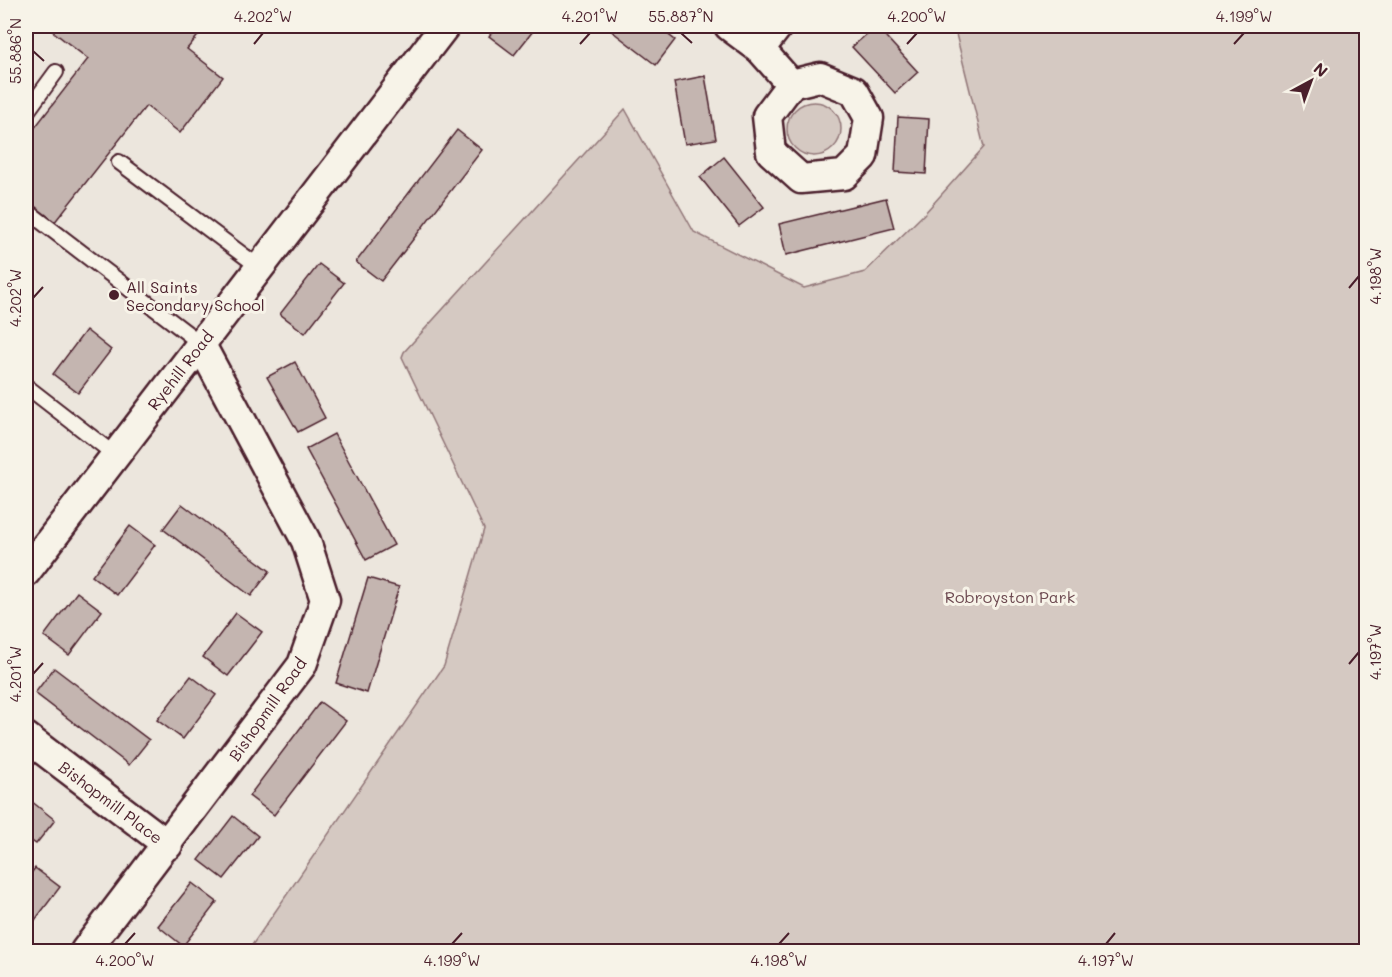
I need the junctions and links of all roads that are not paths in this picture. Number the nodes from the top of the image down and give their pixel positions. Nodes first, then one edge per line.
1 (729, 26) edge
2 (778, 26) edge
3 (439, 28) edge
4 (760, 49) junction
5 (56, 72) dead end
6 (792, 84) dead end
7 (26, 113) edge
8 (119, 162) dead end
9 (26, 210) edge
10 (260, 267) junction
11 (201, 344) junction
12 (26, 386) edge
13 (115, 455) junction
14 (26, 572) edge
15 (26, 737) edge
16 (168, 845) junction
17 (85, 951) edge

1 - 4 street
2 - 4 street
3 - 10 street, Ryehill Road
4 - 6 street
5 - 7 lane
8 - 10 lane
9 - 11 lane
10 - 11 street, Ryehill Road
11 - 13 street, Ryehill Road
11 - 16 street, Bishopmill Road
12 - 13 lane
13 - 14 street, Ryehill Road
15 - 16 street, Bishopmill Place
16 - 17 street, Bishopmill Road

